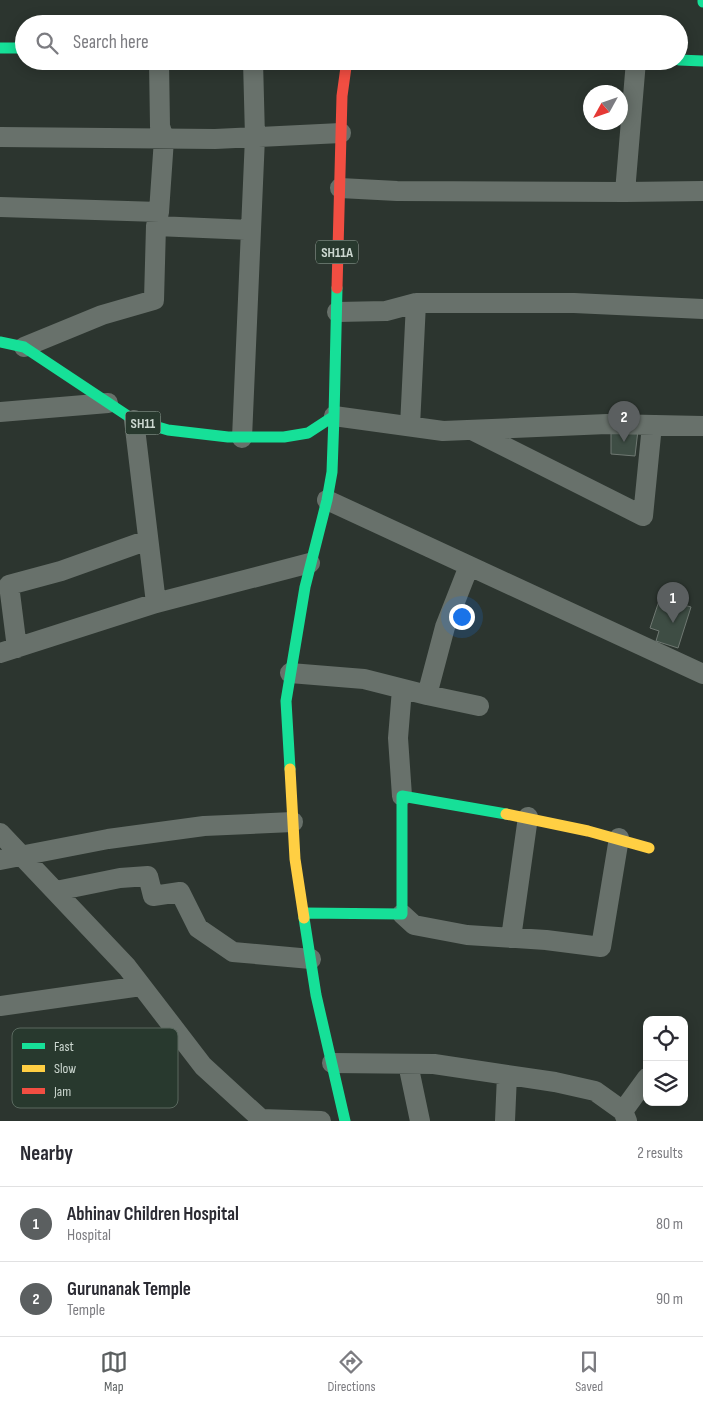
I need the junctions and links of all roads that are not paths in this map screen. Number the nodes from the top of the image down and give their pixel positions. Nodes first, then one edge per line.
1 (0, 48) edge
2 (15, 48) edge
3 (688, 60) edge
4 (703, 61) edge
5 (159, 70) edge
6 (253, 70) edge
7 (346, 70) edge
8 (635, 70) edge
9 (341, 132) junction
10 (0, 137) edge
11 (255, 137) junction
12 (164, 139) junction
13 (340, 188) junction
14 (703, 191) edge
15 (625, 192) junction
16 (0, 207) edge
17 (157, 219) junction
18 (251, 230) junction
19 (416, 303) junction
20 (703, 309) edge
21 (337, 312) junction
22 (0, 342) edge
23 (24, 347) junction
24 (108, 403) junction
25 (0, 412) edge
26 (334, 416) junction
27 (134, 420) junction
28 (652, 425) junction
29 (410, 426) junction
30 (703, 426) edge
31 (470, 430) junction
32 (242, 438) junction
33 (327, 500) junction
34 (148, 540) junction
35 (310, 562) junction
36 (469, 566) junction
37 (156, 603) junction
38 (8, 650) edge
39 (290, 673) junction
40 (703, 674) edge
41 (402, 688) junction
42 (428, 695) junction
43 (479, 706) dead end
44 (402, 796) junction
45 (528, 818) junction
46 (293, 822) junction
47 (0, 833) edge
48 (619, 838) junction
49 (649, 848) dead end
50 (21, 856) junction
51 (0, 860) edge
52 (56, 891) junction
53 (304, 913) junction
54 (402, 914) junction
55 (511, 938) junction
56 (311, 959) junction
57 (141, 986) junction
58 (0, 1006) edge
59 (174, 1028) edge
60 (178, 1034) edge
61 (332, 1063) junction
62 (408, 1064) junction
63 (507, 1075) junction
64 (643, 1085) edge
65 (625, 1116) edge
66 (257, 1120) edge
67 (322, 1121) edge
68 (345, 1121) edge
69 (420, 1121) edge
70 (505, 1121) edge

1 - 2 street
3 - 4 street
5 - 12 street
6 - 11 street
7 - 9 street, SH11A
8 - 15 street
9 - 11 street
9 - 13 street, SH11A
10 - 12 street
11 - 12 street
11 - 18 street
12 - 17 street
13 - 15 street
13 - 21 street, SH11A
14 - 15 street
16 - 17 street
17 - 18 street
17 - 23 street
18 - 32 street
19 - 20 street
19 - 21 street
19 - 29 street
21 - 26 street, SH11A
22 - 23 street, SH11
23 - 24 street, SH11
24 - 25 street
24 - 27 street, SH11
26 - 29 street
26 - 32 street, SH11
26 - 33 street
27 - 32 street, SH11
27 - 34 street
28 - 30 street
28 - 31 street
28 - 31 street
29 - 31 street
33 - 35 street
33 - 36 street
34 - 37 street
34 - 38 street
35 - 37 street
35 - 39 street
36 - 40 street
36 - 42 street
37 - 38 street
39 - 41 street
39 - 46 street
41 - 42 street
41 - 44 street
42 - 43 street
44 - 45 street
44 - 54 street
45 - 48 street
45 - 55 street
46 - 50 street
46 - 53 street
47 - 50 street
48 - 49 street
48 - 55 street
50 - 51 street
50 - 52 street
52 - 56 street
52 - 57 street
53 - 54 street
53 - 56 street
54 - 55 street
56 - 61 street
57 - 58 street
57 - 59 street
60 - 66 street
61 - 62 street
61 - 68 street
62 - 63 street
62 - 69 street
63 - 65 street
63 - 70 street
64 - 65 street
66 - 67 street

